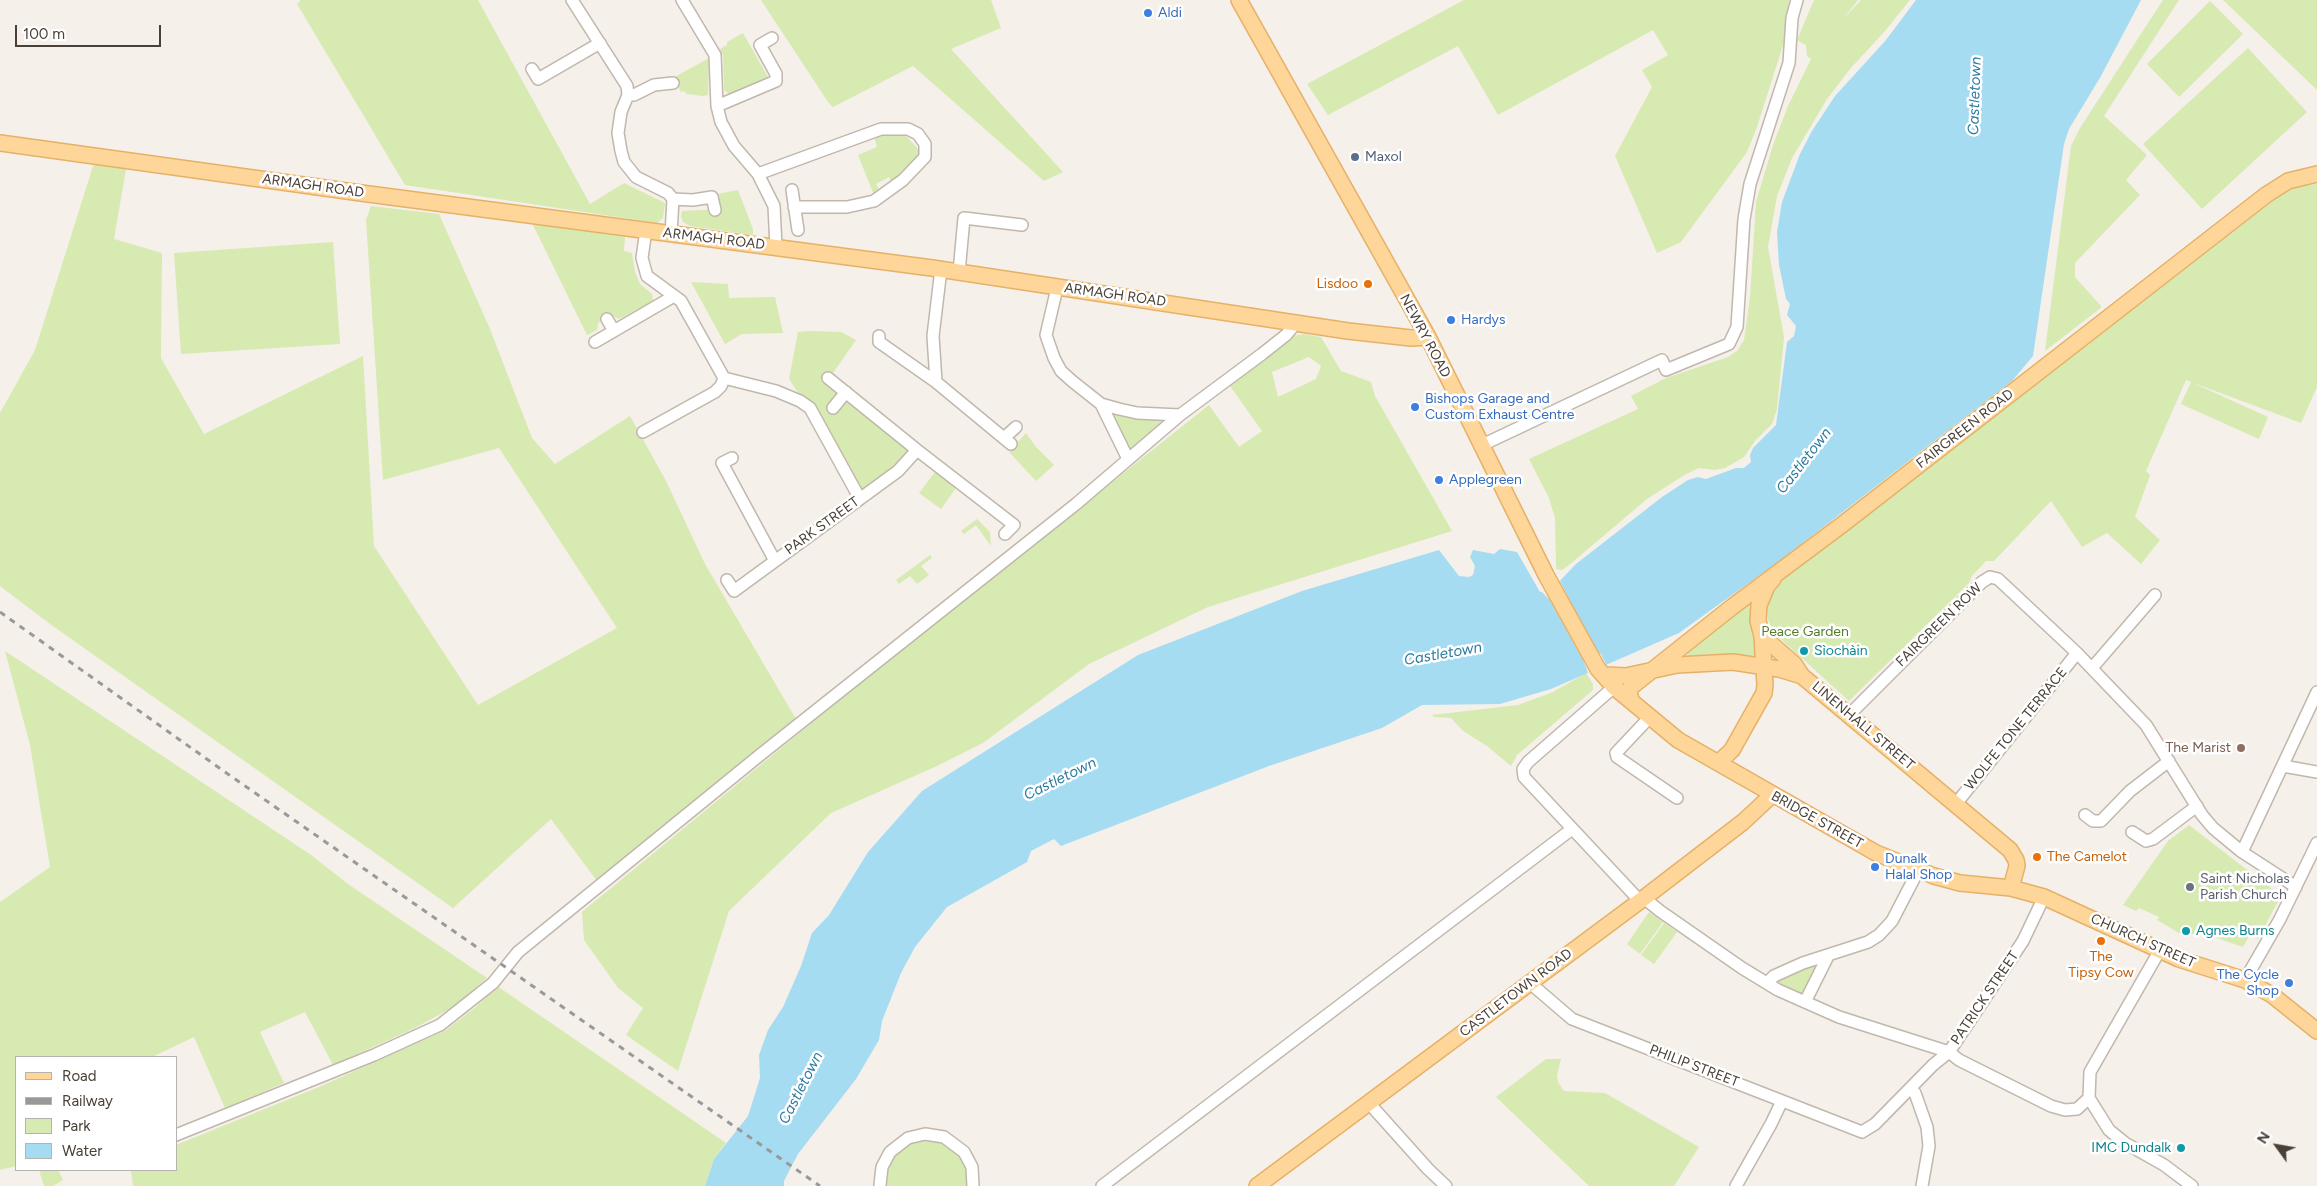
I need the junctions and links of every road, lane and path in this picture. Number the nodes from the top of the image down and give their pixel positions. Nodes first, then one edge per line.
1 (572, 0) edge
2 (682, 0) edge
3 (1239, 0) edge
4 (1796, 0) edge
5 (772, 38) dead end
6 (600, 43) junction
7 (532, 69) dead end
8 (673, 83) dead end
9 (628, 95) junction
10 (717, 106) junction
11 (0, 142) edge
12 (758, 174) junction
13 (2317, 174) edge
14 (792, 190) dead end
15 (673, 199) junction
16 (794, 207) junction
17 (715, 210) dead end
18 (1022, 226) dead end
19 (646, 230) junction
20 (798, 230) dead end
21 (670, 234) junction
22 (776, 247) junction
23 (941, 269) junction
24 (959, 272) junction
25 (1057, 288) junction
26 (674, 296) junction
27 (607, 319) dead end
28 (1296, 323) junction
29 (614, 331) junction
30 (878, 336) dead end
31 (1428, 337) junction
32 (595, 342) dead end
33 (724, 378) junction
34 (828, 378) dead end
35 (936, 382) junction
36 (846, 392) junction
37 (1101, 404) junction
38 (833, 408) dead end
39 (1180, 415) junction
40 (1016, 427) dead end
41 (643, 432) dead end
42 (1480, 446) junction
43 (918, 450) junction
44 (732, 458) dead end
45 (1128, 459) junction
46 (860, 499) junction
47 (1005, 534) dead end
48 (775, 561) junction
49 (1780, 570) junction
50 (727, 580) dead end
51 (2155, 596) dead end
52 (1762, 636) junction
53 (2077, 653) junction
54 (1764, 666) junction
55 (2092, 668) junction
56 (1649, 671) junction
57 (1601, 672) junction
58 (1802, 676) junction
59 (1614, 687) junction
60 (2317, 692) edge
61 (1632, 702) junction
62 (1850, 714) junction
63 (1650, 718) junction
64 (2169, 761) junction
65 (1718, 763) junction
66 (2283, 766) junction
67 (2317, 772) edge
68 (1772, 795) junction
69 (1677, 798) dead end
70 (1955, 805) junction
71 (2197, 806) junction
72 (2085, 815) dead end
73 (1572, 829) junction
74 (2132, 832) dead end
75 (2317, 843) edge
76 (2242, 852) junction
77 (1918, 871) junction
78 (2296, 887) junction
79 (2011, 888) junction
80 (2044, 897) junction
81 (1642, 899) junction
82 (2160, 950) junction
83 (1828, 956) junction
84 (2245, 980) junction
85 (1530, 983) junction
86 (1766, 983) junction
87 (1806, 1002) junction
88 (2316, 1029) edge
89 (1949, 1052) junction
90 (2098, 1059) junction
91 (1910, 1089) junction
92 (2089, 1098) junction
93 (1782, 1101) junction
94 (1368, 1102) junction
95 (2096, 1111) junction
96 (1868, 1129) joint
97 (178, 1134) edge
98 (880, 1185) edge
99 (974, 1186) edge
100 (1102, 1186) edge
101 (1257, 1186) edge
102 (1446, 1186) edge
103 (1736, 1186) edge
104 (1922, 1186) edge
105 (2192, 1186) edge

1 - 6 street
2 - 10 street
3 - 31 main road, NEWRY ROAD
4 - 42 street
5 - 10 street
6 - 7 street
6 - 9 street
8 - 9 street
9 - 15 street
10 - 12 street
11 - 19 main road, ARMAGH ROAD
12 - 16 street
12 - 22 street
13 - 49 main road, FAIRGREEN ROAD
14 - 16 street
15 - 17 street
15 - 21 street
16 - 20 street
18 - 24 street
19 - 21 main road, ARMAGH ROAD
19 - 26 street
21 - 22 main road, ARMAGH ROAD
22 - 23 main road, ARMAGH ROAD
23 - 24 main road, ARMAGH ROAD
23 - 35 street
24 - 25 main road, ARMAGH ROAD
25 - 28 main road, ARMAGH ROAD
25 - 37 street
26 - 29 street
26 - 33 street
27 - 29 street
28 - 31 main road, ARMAGH ROAD
28 - 39 street
29 - 32 street
30 - 35 street
31 - 42 main road, NEWRY ROAD
33 - 41 street
33 - 46 street
34 - 36 street
35 - 40 street
36 - 38 street
36 - 43 street
37 - 39 street
37 - 45 street
39 - 45 street
42 - 57 main road, NEWRY ROAD
43 - 46 street, PARK STREET
43 - 47 street
44 - 48 street
45 - 97 street
46 - 48 street, PARK STREET
48 - 50 street, PARK STREET
49 - 52 main road
49 - 56 main road, FAIRGREEN ROAD
51 - 55 street
52 - 54 main road
52 - 58 main road
53 - 55 street
53 - 62 street, FAIRGREEN ROW
53 - 70 street, WOLFE TONE TERRACE
54 - 56 main road, LINENHALL STREET
54 - 58 main road, LINENHALL STREET
54 - 65 main road
55 - 64 street
56 - 57 main road
56 - 61 main road, FAIRGREEN ROAD
57 - 59 main road, NEWRY ROAD
58 - 62 main road, LINENHALL STREET
59 - 61 main road, BRIDGE STREET
59 - 73 street
60 - 66 street
61 - 63 main road, BRIDGE STREET
62 - 70 main road, LINENHALL STREET
63 - 65 main road, BRIDGE STREET
63 - 69 street
64 - 71 street
64 - 72 street
65 - 68 main road, BRIDGE STREET
66 - 67 street
66 - 76 street
68 - 77 main road, BRIDGE STREET
68 - 81 main road, CASTLETOWN ROAD
70 - 79 main road, LINENHALL STREET
71 - 74 street
71 - 76 street
73 - 81 street
73 - 100 street
75 - 78 street
76 - 78 street
77 - 79 main road, BRIDGE STREET
77 - 83 street
78 - 84 street
79 - 80 main road, BRIDGE STREET
80 - 82 main road, CHURCH STREET
80 - 89 street, PATRICK STREET
81 - 85 main road, CASTLETOWN ROAD
81 - 86 street
82 - 84 main road, CHURCH STREET
82 - 90 street
83 - 86 street
83 - 87 street
84 - 88 main road, CHURCH STREET
85 - 93 street, PHILIP STREET
85 - 94 main road, CASTLETOWN ROAD
86 - 87 street
87 - 89 street
89 - 91 street, PATRICK STREET
89 - 92 street
90 - 92 street
90 - 95 street
91 - 96 street, PATRICK STREET
91 - 104 street
92 - 95 street
93 - 96 street, PHILIP STREET
93 - 103 street
94 - 101 main road, CASTLETOWN ROAD
94 - 102 street
95 - 105 street
98 - 99 street

